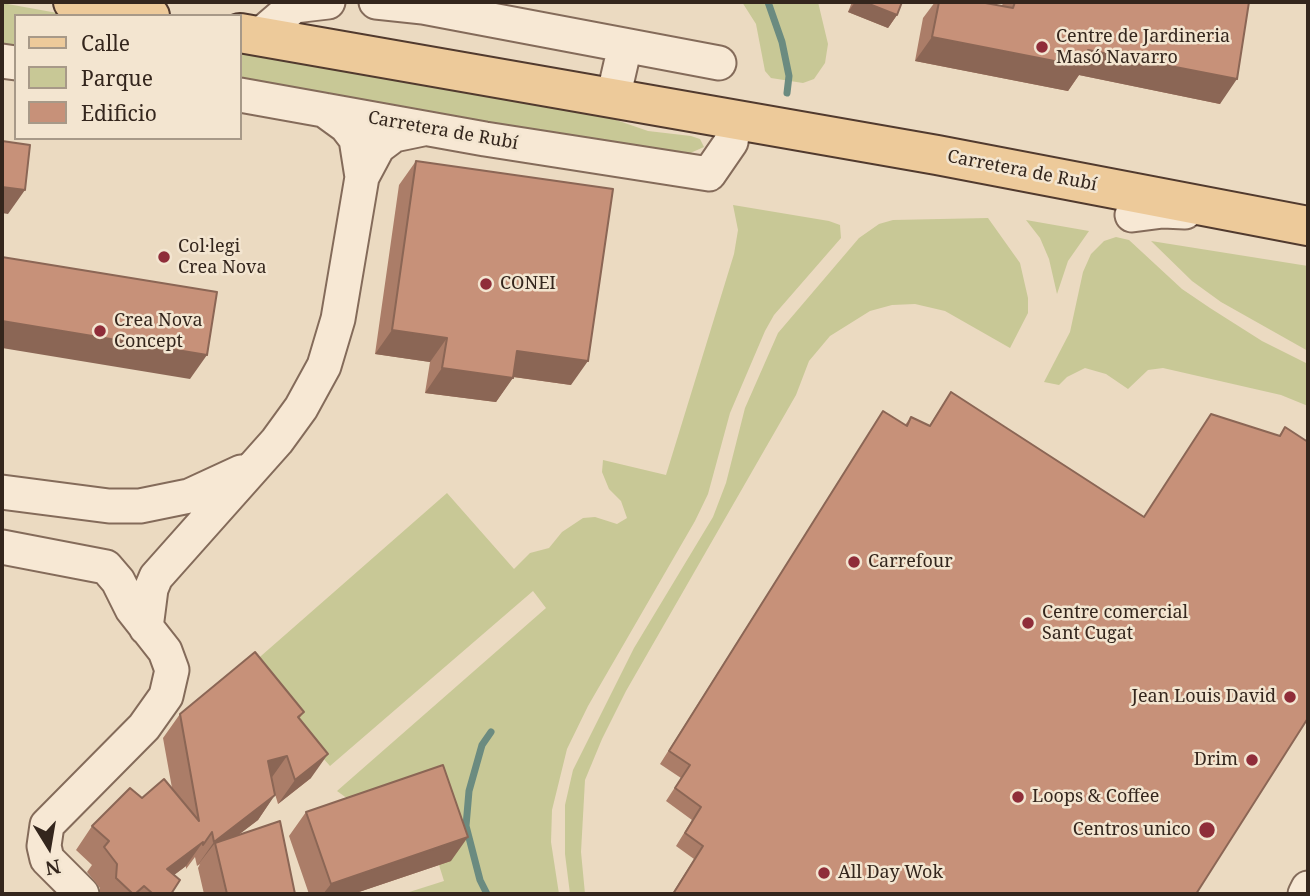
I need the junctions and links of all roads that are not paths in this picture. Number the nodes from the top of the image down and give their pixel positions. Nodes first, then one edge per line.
1 (328, 2) edge
2 (376, 2) edge
3 (97, 4) edge
4 (141, 14) edge
5 (250, 34) edge
6 (625, 46) junction
7 (719, 63) dead end
8 (242, 95) edge
9 (613, 98) junction
10 (324, 110) junction
11 (734, 119) junction
12 (430, 128) junction
13 (937, 155) junction
14 (362, 177) junction
15 (975, 183) dead end
16 (1132, 215) dead end
17 (1262, 216) junction
18 (1308, 226) edge
19 (258, 463) junction
20 (2, 492) edge
21 (2, 547) edge
22 (170, 560) junction
23 (106, 567) junction
24 (146, 628) junction
25 (1308, 888) edge
26 (82, 894) edge
27 (1305, 894) edge

1 - 5 street
2 - 6 street
3 - 4 main road
5 - 9 main road, Carretera de Rubí
6 - 7 street
6 - 9 street
8 - 10 street, Carretera de Rubí
9 - 11 main road, Carretera de Rubí
10 - 12 street, Carretera de Rubí
10 - 14 street
11 - 12 street, Carretera de Rubí
11 - 13 main road, Carretera de Rubí
12 - 14 street
13 - 15 street
13 - 17 main road, Carretera de Rubí
14 - 19 street
16 - 17 street
17 - 18 main road, Carretera de Rubí
19 - 20 street
19 - 22 street
21 - 23 street
22 - 23 street
22 - 24 street
23 - 24 street
24 - 26 street
25 - 27 street

